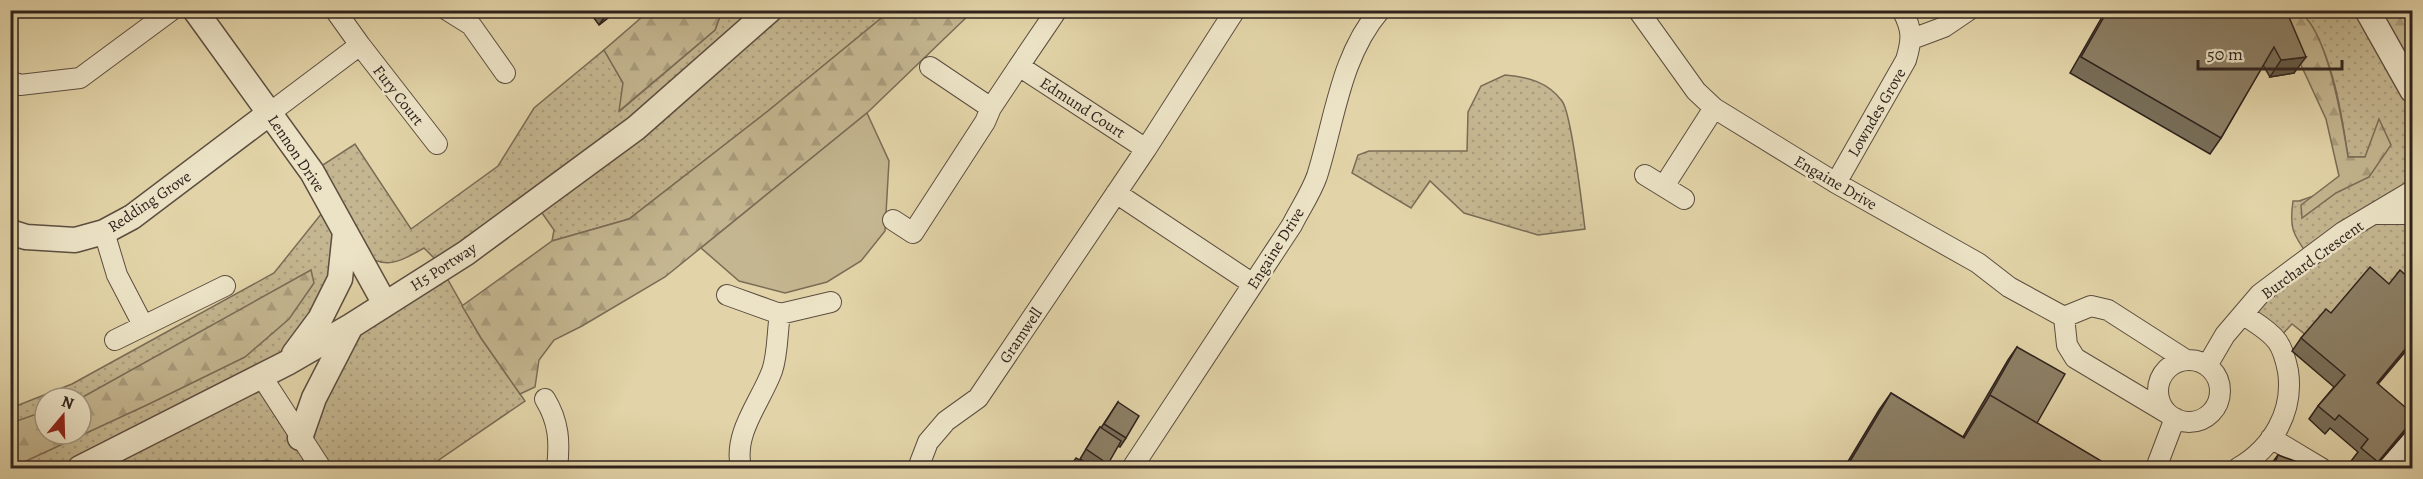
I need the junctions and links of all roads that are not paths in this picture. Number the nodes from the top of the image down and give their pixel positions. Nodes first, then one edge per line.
1 (172, 10) edge
2 (195, 10) edge
3 (335, 10) edge
4 (447, 10) edge
5 (770, 10) edge
6 (1057, 10) edge
7 (1235, 10) edge
8 (1380, 10) edge
9 (1638, 10) edge
10 (1902, 10) edge
11 (1970, 10) edge
12 (2367, 10) edge
13 (1912, 39) junction
14 (360, 45) junction
15 (930, 66) dead end
16 (1019, 66) junction
17 (505, 73) dead end
18 (10, 81) edge
19 (2412, 90) edge
20 (991, 108) junction
21 (1714, 108) junction
22 (271, 112) junction
23 (437, 144) dead end
24 (1146, 148) junction
25 (1645, 175) dead end
26 (1836, 183) junction
27 (1664, 186) junction
28 (2412, 191) edge
29 (1116, 193) junction
30 (1684, 199) dead end
31 (2375, 214) junction
32 (2412, 214) edge
33 (892, 220) dead end
34 (10, 232) edge
35 (104, 232) junction
36 (345, 232) junction
37 (1253, 284) junction
38 (225, 286) dead end
39 (727, 295) dead end
40 (831, 302) dead end
41 (385, 304) junction
42 (780, 314) junction
43 (2244, 315) junction
44 (2064, 317) junction
45 (143, 325) junction
46 (351, 326) junction
47 (116, 340) dead end
48 (2186, 360) junction
49 (287, 363) junction
50 (2208, 364) junction
51 (262, 377) junction
52 (545, 399) dead end
53 (2171, 416) junction
54 (300, 438) junction
55 (2271, 438) junction
56 (2412, 438) edge
57 (80, 468) edge
58 (321, 468) edge
59 (557, 468) edge
60 (741, 468) edge
61 (918, 468) edge
62 (1134, 468) edge
63 (2156, 468) edge
64 (2238, 468) edge
65 (2321, 468) edge
66 (2386, 468) edge

1 - 18 street
2 - 22 street, Lennon Drive
3 - 14 street, Fury Court
4 - 17 street
5 - 41 street, H5 Portway
6 - 16 street
7 - 24 street, Gramwell
8 - 37 street, Engaine Drive
9 - 21 street, Engaine Drive
10 - 13 street
11 - 13 street
12 - 19 street
13 - 26 street, Lowndes Grove
14 - 22 street
14 - 23 street, Fury Court
15 - 20 street
16 - 20 street
16 - 24 street, Edmund Court
20 - 33 street
21 - 26 street, Engaine Drive
21 - 27 street
22 - 35 street, Redding Grove
22 - 36 street, Lennon Drive
24 - 29 street, Gramwell
25 - 27 street
26 - 44 street, Engaine Drive
27 - 30 street
28 - 31 street, Burchard Crescent
29 - 37 street
29 - 61 street, Gramwell
31 - 32 street, Burchard Crescent
31 - 43 street, Burchard Crescent
34 - 35 street, Redding Grove
35 - 45 street
36 - 41 street, Lennon Drive
36 - 49 street
37 - 62 street, Engaine Drive
38 - 45 street
39 - 42 street
40 - 42 street
41 - 46 street, H5 Portway
42 - 60 street
43 - 50 street, Burchard Crescent
43 - 55 street
44 - 48 street
44 - 53 street
45 - 47 street
46 - 49 street, H5 Portway
46 - 54 street
48 - 50 street
48 - 53 street
49 - 51 street, H5 Portway
50 - 53 street
51 - 54 street
51 - 57 street, H5 Portway
52 - 59 street
53 - 63 street
54 - 58 street
55 - 64 street
55 - 65 street
56 - 66 street

